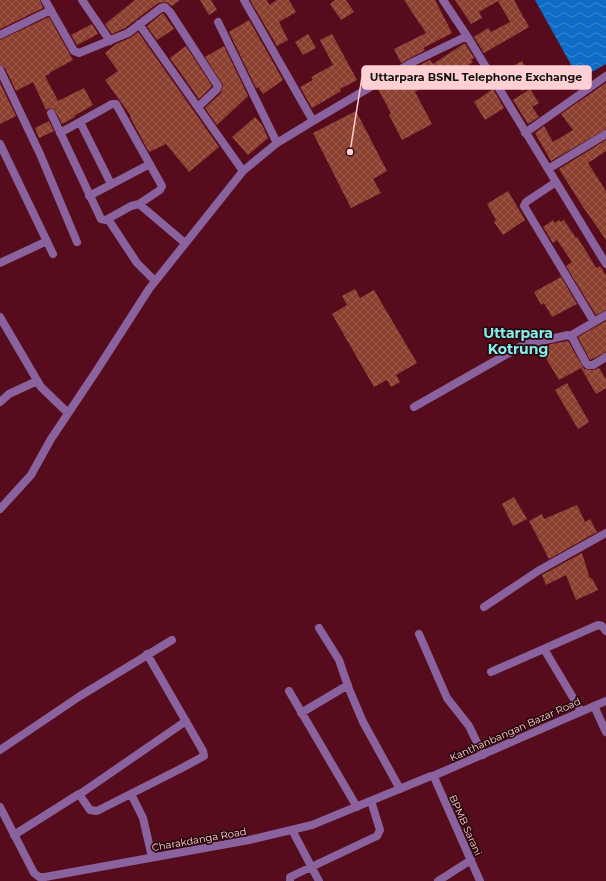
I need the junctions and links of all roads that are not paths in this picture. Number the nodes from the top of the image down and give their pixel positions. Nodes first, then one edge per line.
1 (45, 0) edge
2 (82, 0) edge
3 (244, 0) edge
4 (443, 0) edge
5 (164, 3) edge
6 (50, 10) junction
7 (218, 22) dead end
8 (139, 24) junction
9 (0, 35) edge
10 (467, 36) junction
11 (110, 41) junction
12 (0, 70) edge
13 (606, 76) edge
14 (198, 107) junction
15 (51, 113) dead end
16 (313, 121) junction
17 (80, 122) junction
18 (60, 133) junction
19 (526, 133) junction
20 (606, 134) edge
21 (277, 143) junction
22 (0, 144) edge
23 (150, 164) junction
24 (548, 169) junction
25 (243, 171) junction
26 (556, 182) junction
27 (111, 184) junction
28 (89, 196) junction
29 (139, 204) junction
30 (108, 219) junction
31 (47, 241) junction
32 (77, 242) dead end
33 (185, 243) junction
34 (53, 254) dead end
35 (0, 263) edge
36 (606, 264) edge
37 (155, 281) junction
38 (606, 315) edge
39 (0, 317) edge
40 (594, 322) junction
41 (570, 336) junction
42 (606, 358) edge
43 (37, 381) junction
44 (1, 399) edge
45 (414, 407) dead end
46 (68, 413) junction
47 (0, 509) edge
48 (606, 533) edge
49 (484, 607) dead end
50 (319, 628) dead end
51 (606, 631) edge
52 (419, 634) dead end
53 (172, 640) dead end
54 (544, 649) junction
55 (147, 654) junction
56 (491, 672) dead end
57 (348, 685) junction
58 (289, 691) dead end
59 (606, 701) edge
60 (594, 706) junction
61 (581, 711) junction
62 (301, 713) junction
63 (186, 721) junction
64 (606, 732) edge
65 (0, 750) edge
66 (483, 755) junction
67 (433, 777) junction
68 (400, 789) junction
69 (80, 794) junction
70 (131, 794) junction
71 (371, 801) junction
72 (0, 807) edge
73 (357, 807) junction
74 (292, 830) junction
75 (14, 834) junction
76 (152, 857) junction
77 (471, 860) junction
78 (311, 867) junction
79 (38, 879) edge
80 (290, 881) edge
81 (318, 881) edge
82 (438, 881) edge
83 (480, 881) edge

1 - 6 street
2 - 11 street
3 - 16 street
4 - 10 street
5 - 8 street
5 - 14 street
6 - 9 street
6 - 11 street
7 - 21 street
8 - 11 street
8 - 14 street
10 - 16 street
10 - 19 street
12 - 32 street
13 - 19 street
14 - 25 street
15 - 18 street
16 - 21 street
17 - 18 street
17 - 23 street
17 - 27 street
18 - 28 street
19 - 24 street
20 - 24 street
21 - 25 street
22 - 31 street
23 - 27 street
23 - 29 street
24 - 26 street
25 - 33 street
26 - 36 street
26 - 40 street
27 - 28 street
28 - 30 street
29 - 30 street
29 - 33 street
30 - 37 street
31 - 34 street
31 - 35 street
33 - 37 street
37 - 46 street
38 - 40 street
39 - 43 street
40 - 41 street
41 - 42 street
41 - 45 street
43 - 44 street
43 - 46 street
46 - 47 street
48 - 49 street
50 - 57 street
51 - 54 street
52 - 66 street
53 - 55 street
54 - 56 street
54 - 61 street
55 - 63 street
55 - 65 street
57 - 62 street
57 - 68 street
58 - 62 street
59 - 60 street, Kanthanbangan Bazar Road
60 - 61 street, Kanthanbangan Bazar Road
60 - 64 street
61 - 66 street, Kanthanbangan Bazar Road
62 - 73 street
63 - 69 street
63 - 70 street
66 - 67 street, Kanthanbangan Bazar Road
67 - 68 street, Charakdanga Road
67 - 77 street, BPMB Sarani
68 - 71 street, Charakdanga Road
69 - 70 street
69 - 75 street
70 - 76 street
71 - 73 street, Charakdanga Road
71 - 78 street
72 - 75 street, Charakdanga Road
73 - 74 street, Charakdanga Road
74 - 76 street, Charakdanga Road
74 - 78 street
75 - 79 street, Charakdanga Road
76 - 79 street, Charakdanga Road
77 - 82 street
77 - 83 street, BPMB Sarani
78 - 80 street
78 - 81 street

